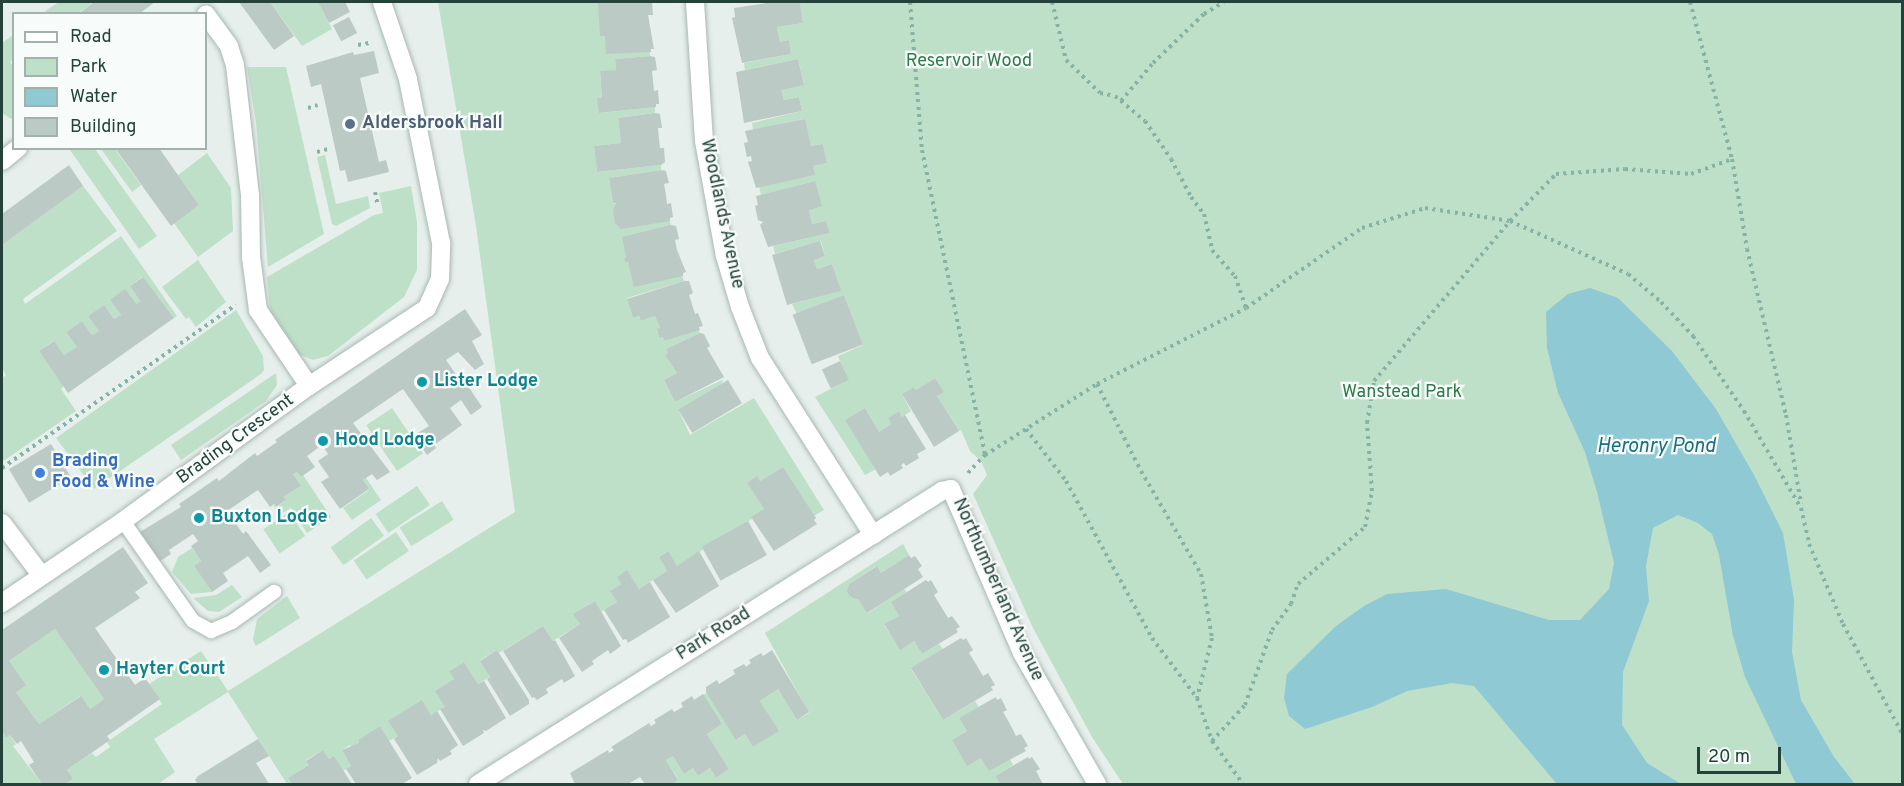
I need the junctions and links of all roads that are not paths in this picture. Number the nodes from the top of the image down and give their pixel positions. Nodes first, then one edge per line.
1 (382, 2) edge
2 (695, 2) edge
3 (207, 17) edge
4 (309, 386) junction
5 (951, 489) joint
6 (123, 520) junction
7 (2, 523) edge
8 (873, 535) junction
9 (42, 576) junction
10 (274, 592) dead end
11 (2, 603) edge
12 (478, 784) edge
13 (1097, 784) edge

1 - 4 street
2 - 8 street, Woodlands Avenue
3 - 4 street, Brading Crescent
4 - 6 street, Brading Crescent
5 - 8 street, Park Road
5 - 13 street, Northumberland Avenue
6 - 9 street, Brading Crescent
6 - 10 lane
7 - 9 street
8 - 12 street, Park Road
9 - 11 street, Brading Crescent

